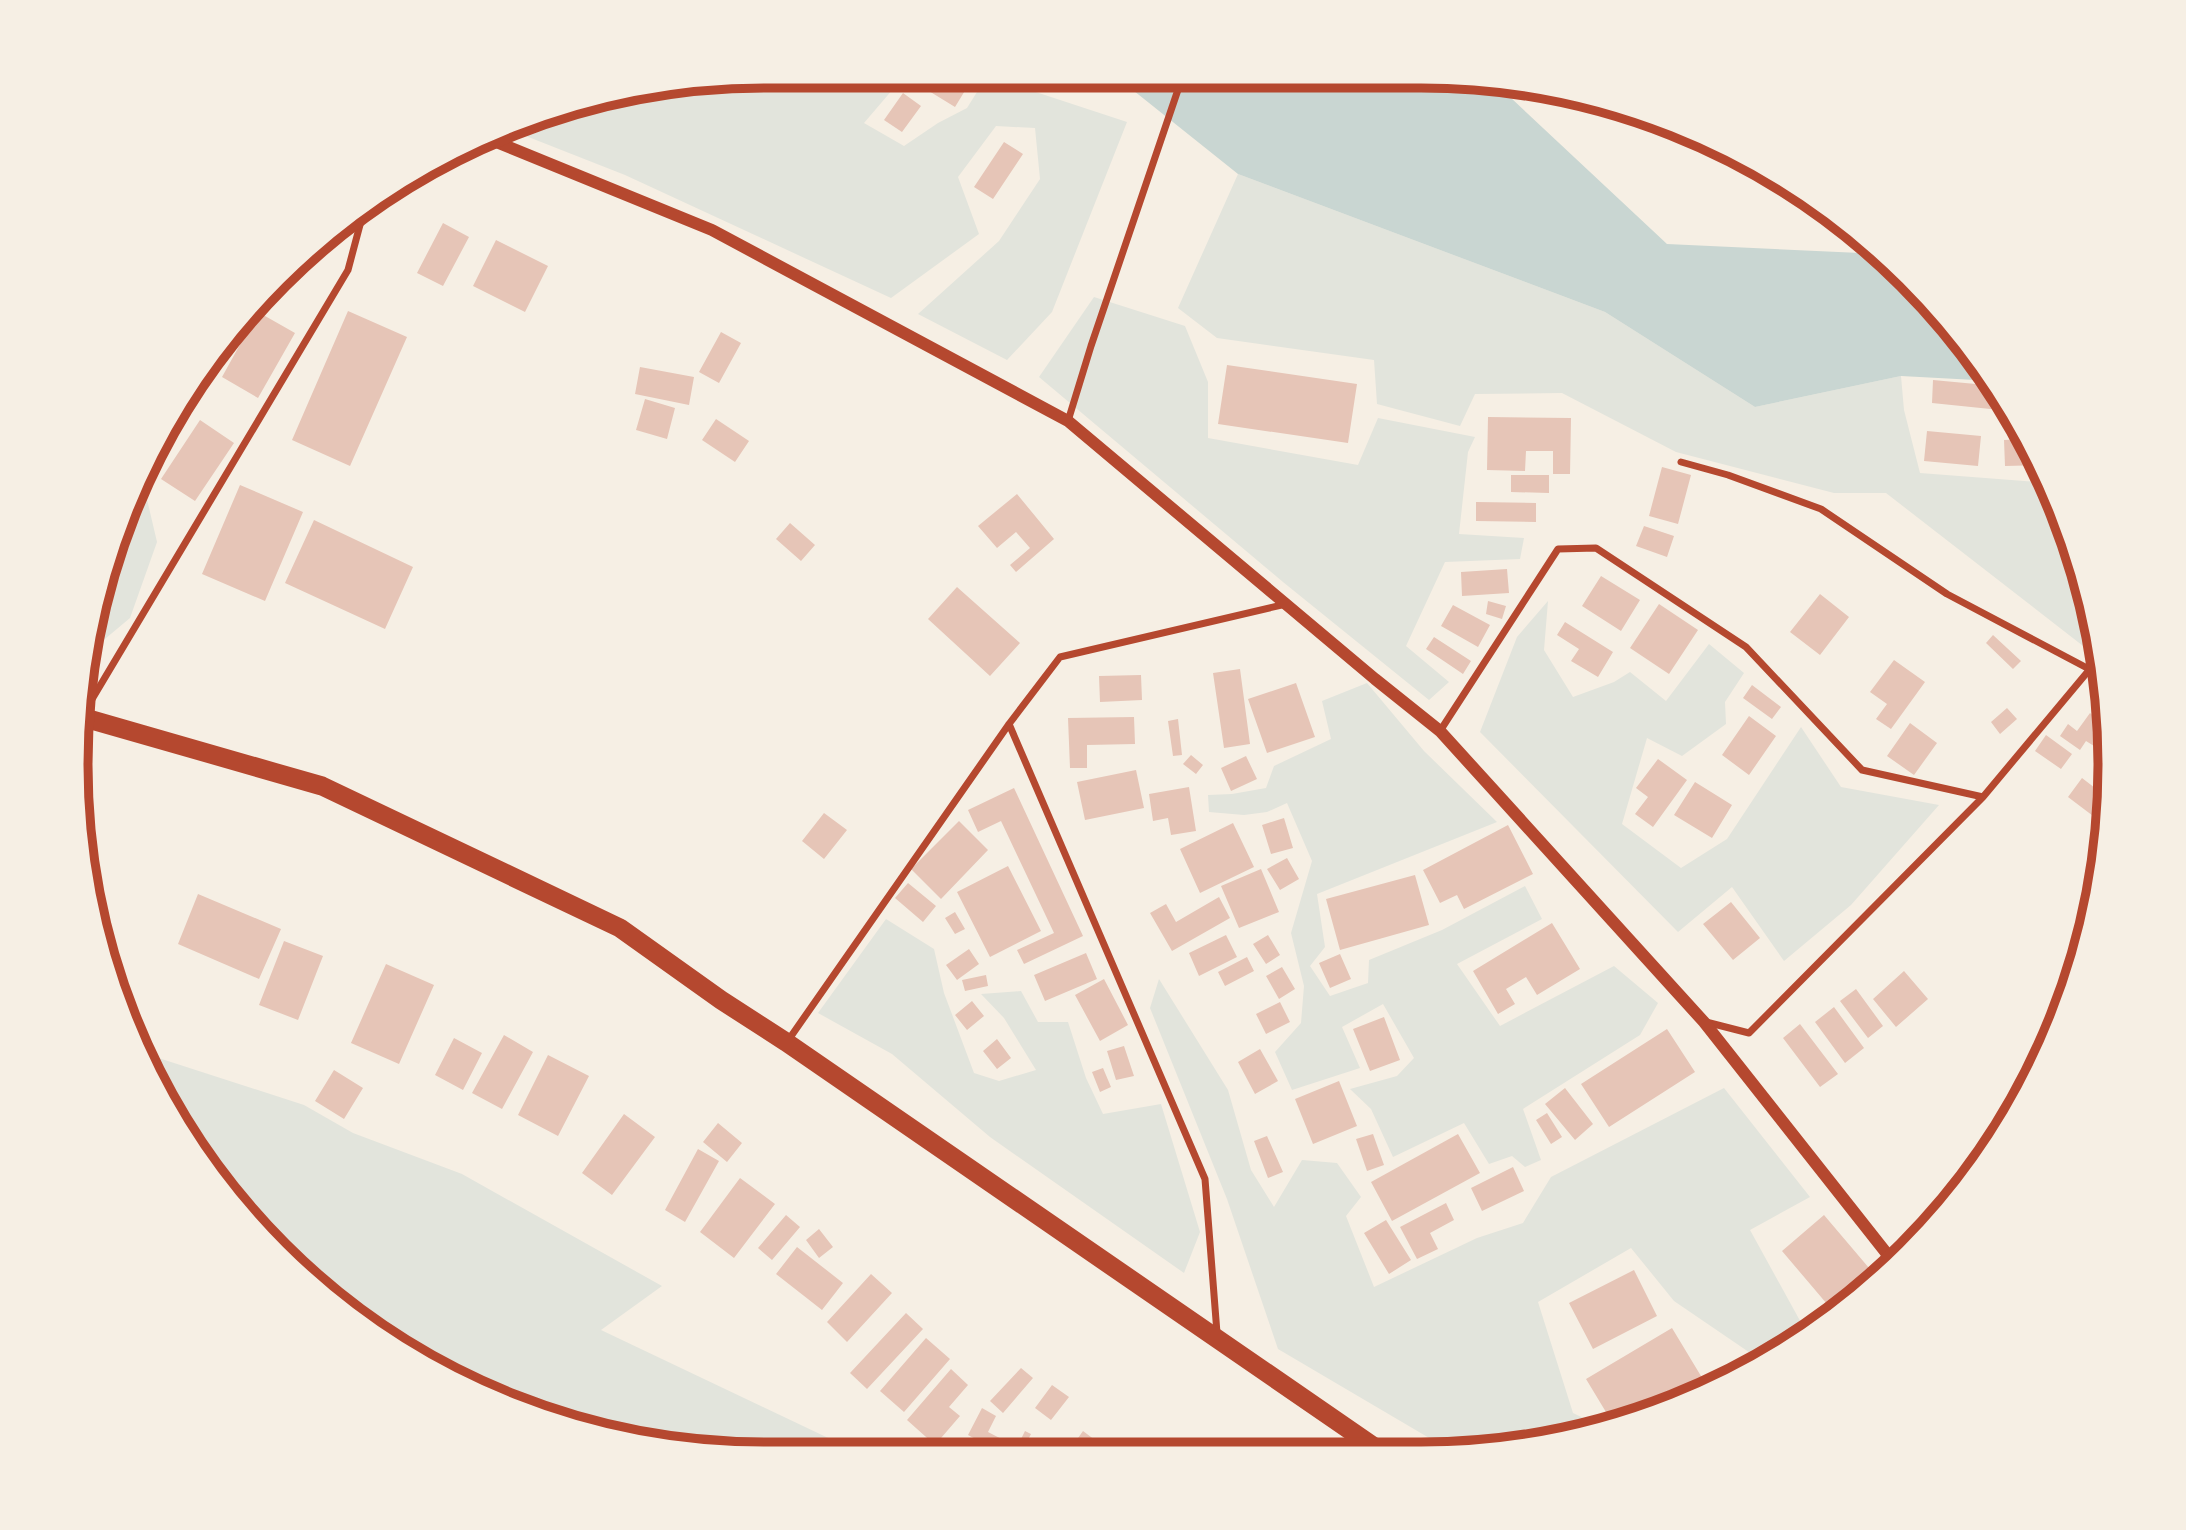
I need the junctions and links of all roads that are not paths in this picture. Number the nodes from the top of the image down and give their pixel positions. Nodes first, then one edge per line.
1 (1180, 88) edge
2 (498, 143) edge
3 (361, 222) edge
4 (1068, 421) junction
5 (1681, 462) dead end
6 (1286, 604) junction
7 (2091, 667) edge
8 (2089, 669) junction
9 (91, 699) edge
10 (89, 720) edge
11 (1009, 724) junction
12 (1440, 731) junction
13 (1983, 797) junction
14 (1704, 1022) junction
15 (786, 1042) junction
16 (1888, 1255) edge
17 (1217, 1339) junction
18 (1367, 1442) edge

1 - 4 street
2 - 4 street
3 - 9 street
4 - 6 street
5 - 8 street
6 - 11 street
6 - 12 street
7 - 8 street
8 - 13 street
10 - 15 highway
11 - 15 street
11 - 17 street
12 - 13 street
12 - 14 street
13 - 14 street
14 - 16 street
15 - 17 highway
17 - 18 highway

